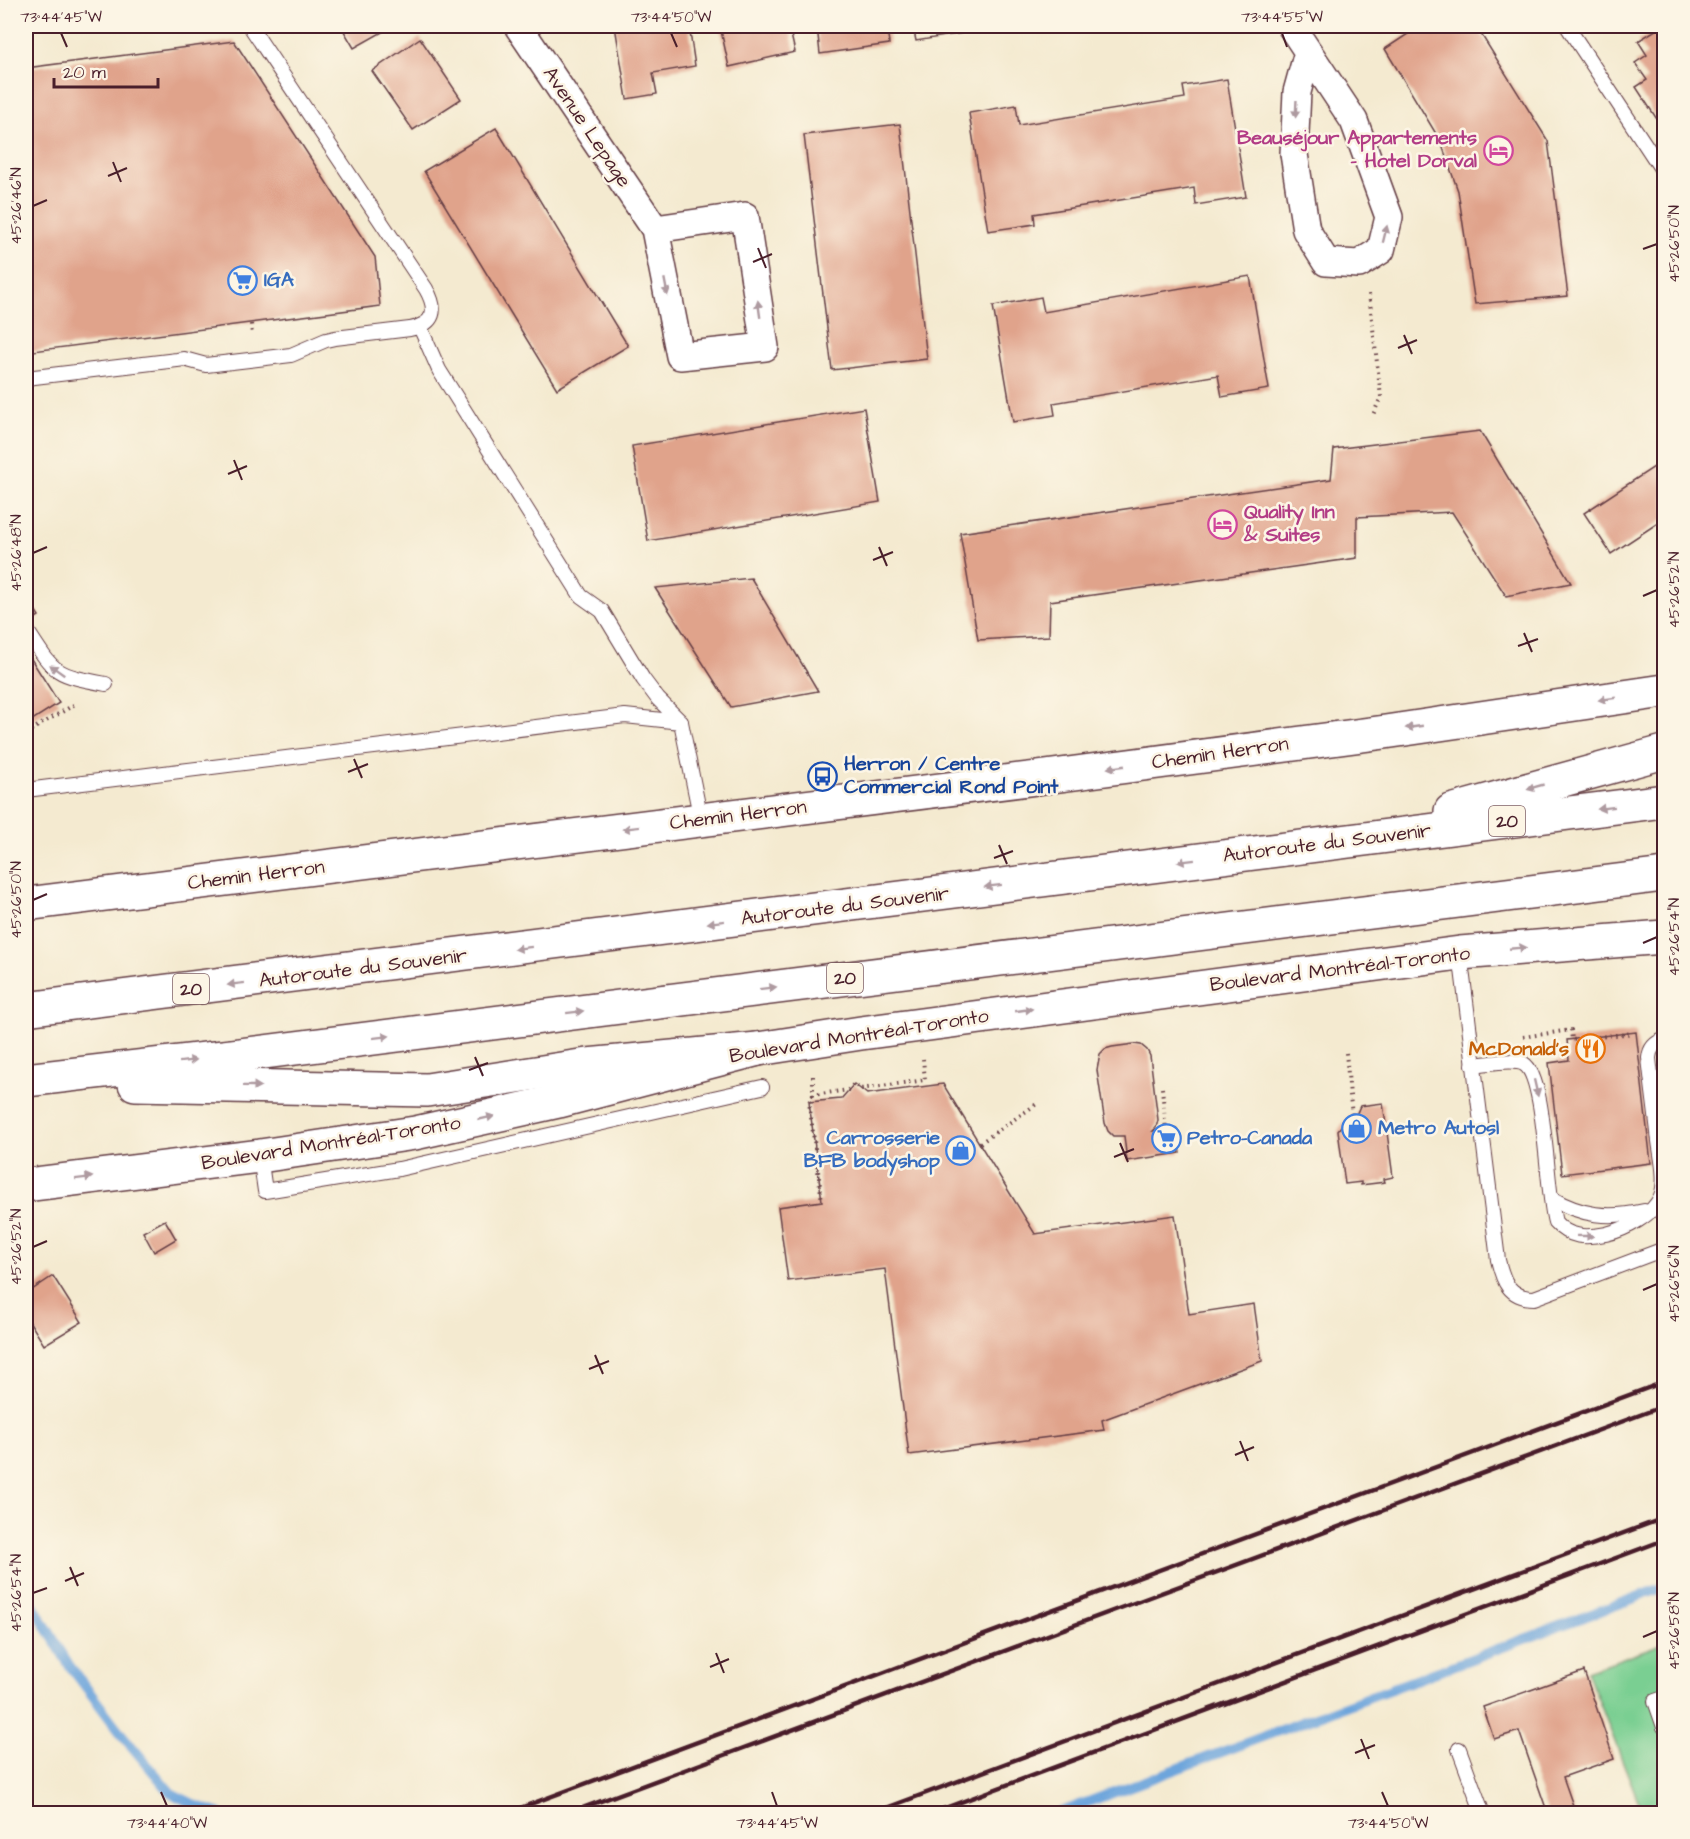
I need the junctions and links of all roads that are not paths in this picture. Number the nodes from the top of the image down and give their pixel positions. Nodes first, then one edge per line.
1 (250, 26) edge
2 (518, 26) edge
3 (1291, 26) edge
4 (1567, 26) edge
5 (1308, 52) junction
6 (1665, 173) edge
7 (655, 229) junction
8 (420, 327) junction
9 (26, 378) edge
10 (26, 629) edge
11 (106, 684) dead end
12 (1665, 691) edge
13 (681, 722) junction
14 (1665, 752) edge
15 (26, 790) edge
16 (1665, 801) edge
17 (701, 819) junction
18 (1348, 840) junction
19 (1665, 875) edge
20 (26, 904) edge
21 (1665, 937) edge
22 (1460, 953) junction
23 (26, 1009) edge
24 (1665, 1040) edge
25 (758, 1049) junction
26 (1473, 1065) junction
27 (26, 1081) edge
28 (762, 1087) dead end
29 (260, 1156) junction
30 (26, 1185) edge
31 (1551, 1198) junction
32 (1651, 1210) junction
33 (1665, 1249) edge
34 (1665, 1698) edge
35 (1665, 1727) edge
36 (1459, 1749) dead end
37 (1483, 1814) edge

1 - 8 lane
2 - 7 street, Avenue Lepage
3 - 5 street
4 - 6 lane
5 -> 5 street
7 -> 7 street, Avenue Lepage
8 - 9 lane
8 - 13 lane
11 -> 10 lane
12 -> 17 main road, Chemin Herron
13 - 15 lane
13 - 17 lane
14 -> 18 main road
16 -> 18 main road, Autoroute du Souvenir / 20
17 -> 20 main road, Chemin Herron
18 -> 23 main road, Autoroute du Souvenir / 20
27 -> 19 main road, 20
22 -> 21 main road, Boulevard Montréal-Toronto
25 -> 22 main road, Boulevard Montréal-Toronto
22 - 26 lane
24 - 32 lane
27 -> 25 main road
29 -> 25 main road, Boulevard Montréal-Toronto
26 -> 31 lane
26 - 33 lane
28 - 29 lane
30 -> 29 main road, Boulevard Montréal-Toronto
31 - 32 lane
31 -> 32 lane
34 - 35 lane
36 - 37 lane

